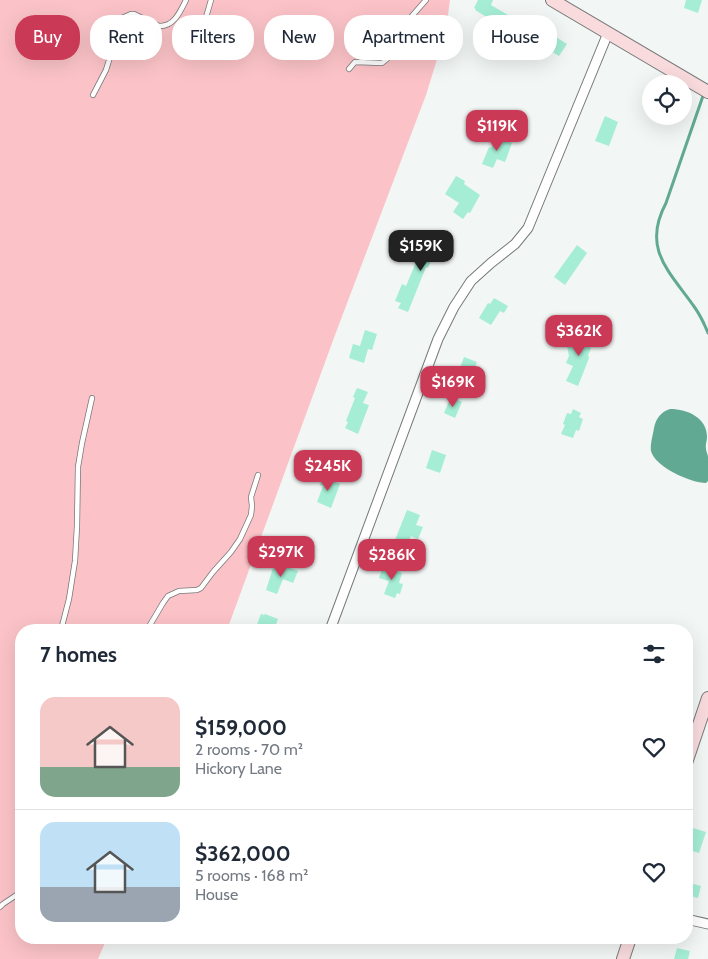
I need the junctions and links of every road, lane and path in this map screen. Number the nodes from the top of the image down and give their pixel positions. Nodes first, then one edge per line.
1 (186, 0) edge
2 (211, 0) edge
3 (426, 0) edge
4 (552, 0) edge
5 (207, 15) edge
6 (608, 33) junction
7 (349, 69) dead end
8 (702, 89) edge
9 (93, 95) dead end
10 (92, 398) dead end
11 (258, 475) dead end
12 (62, 624) edge
13 (151, 624) edge
14 (332, 624) edge
15 (708, 698) edge
16 (693, 742) edge
17 (15, 896) edge
18 (0, 908) edge
19 (693, 921) edge
20 (708, 924) edge
21 (628, 944) edge
22 (623, 959) edge

1 - 9 lane
2 - 5 lane
3 - 7 lane
4 - 6 street
6 - 8 street
6 - 14 street
10 - 12 lane
11 - 13 lane
15 - 16 street
17 - 18 lane
19 - 20 street
21 - 22 street

